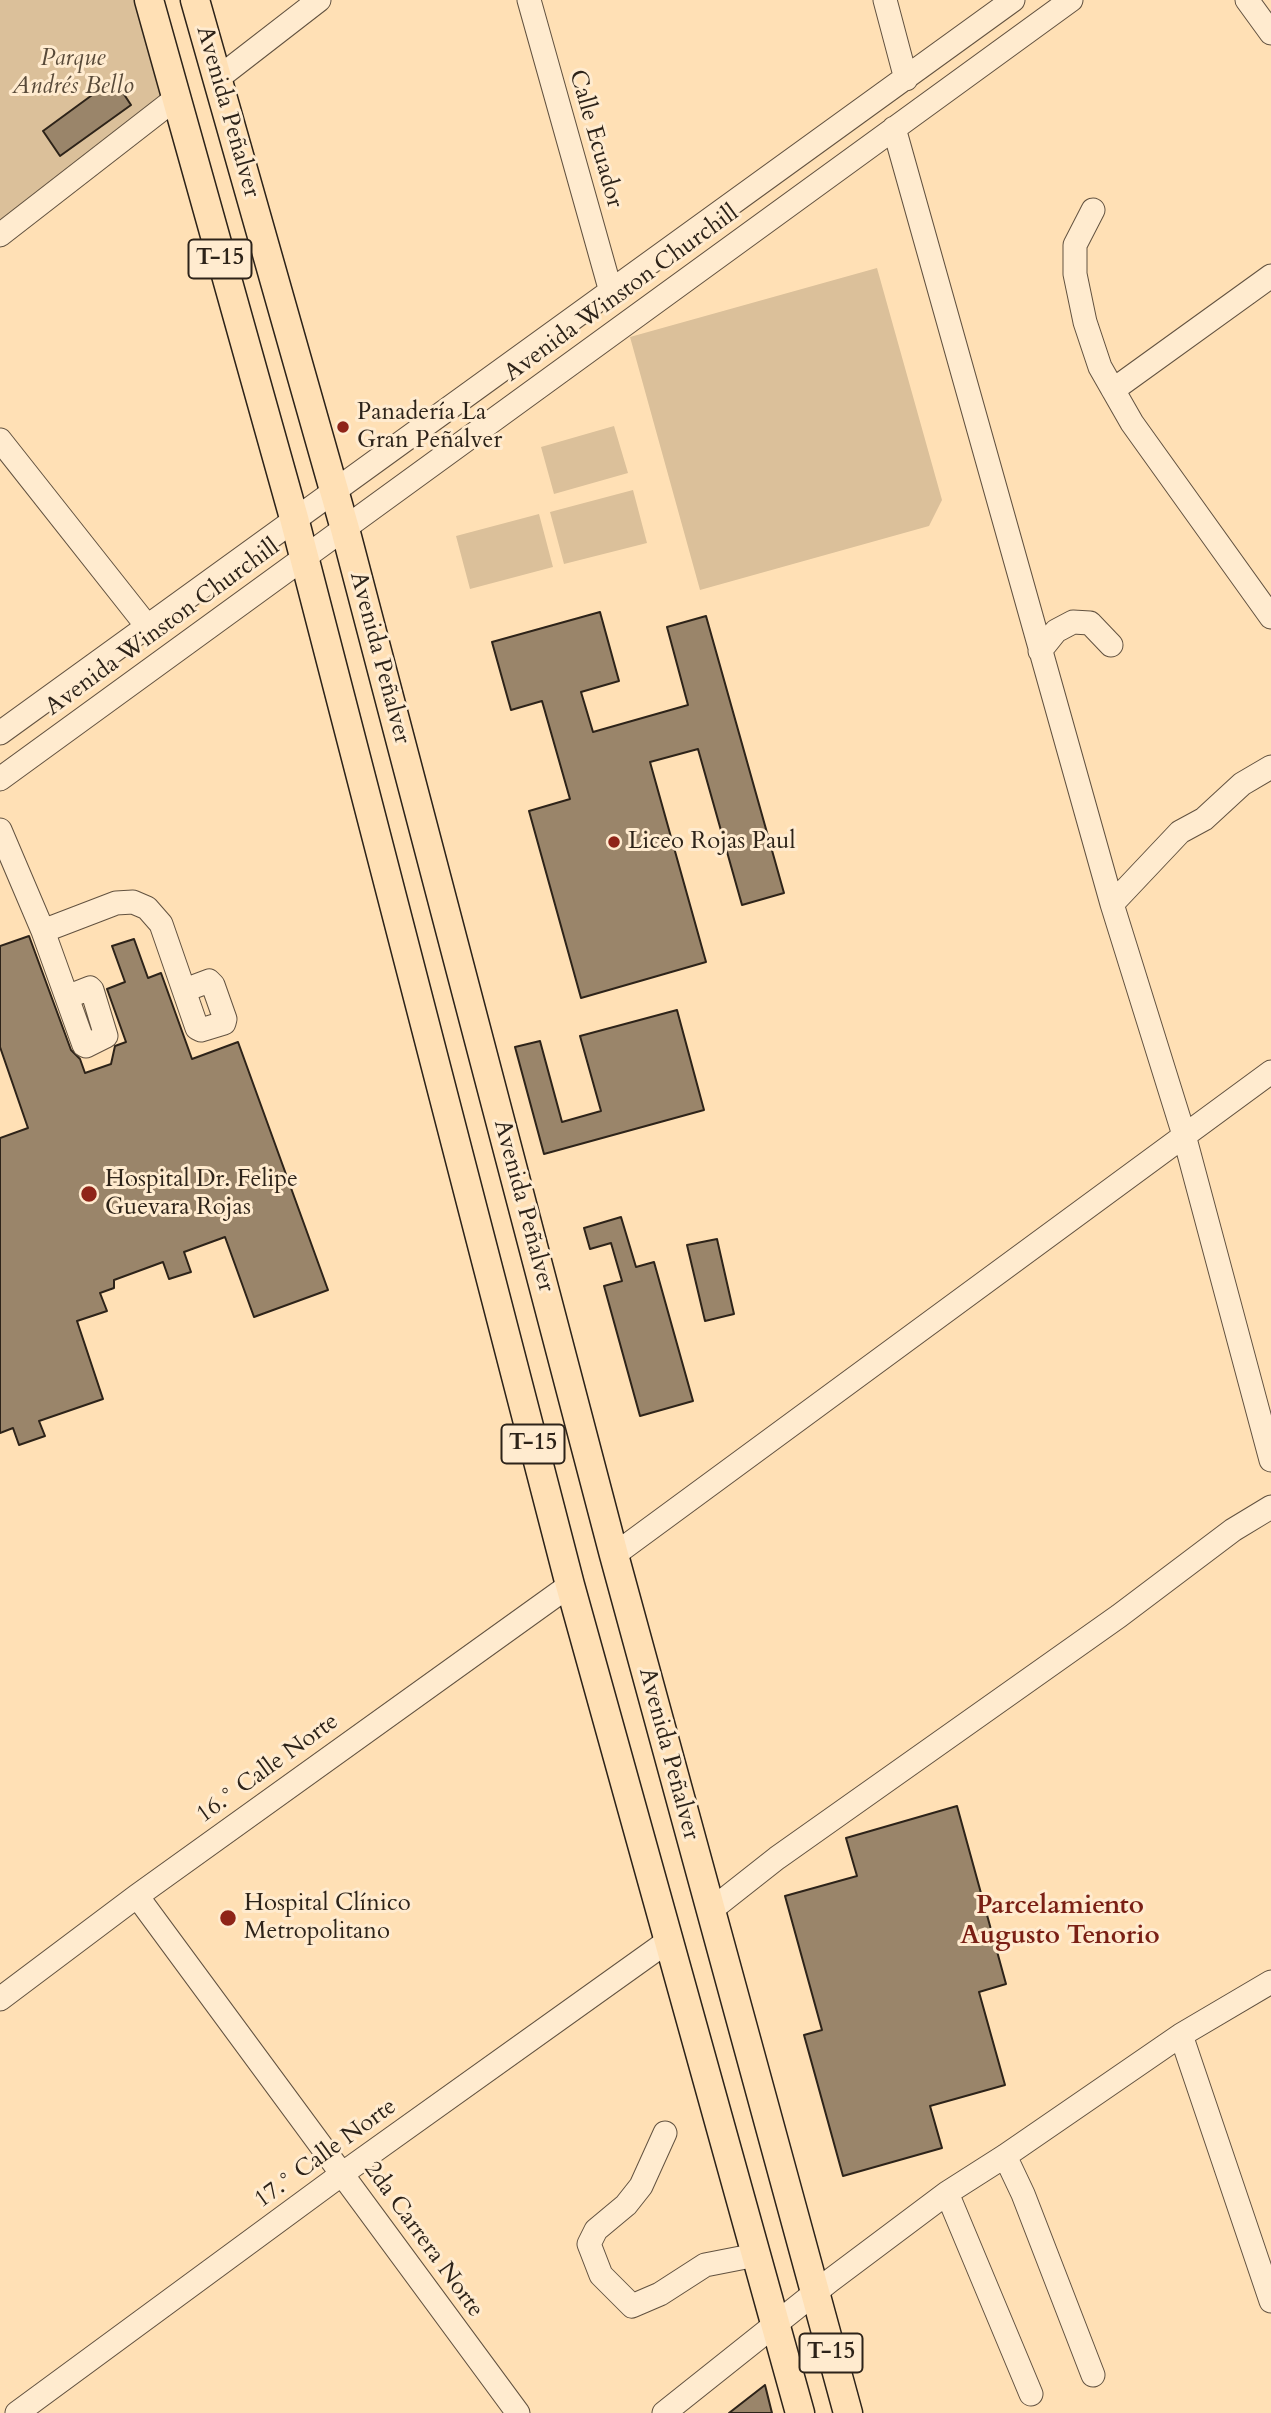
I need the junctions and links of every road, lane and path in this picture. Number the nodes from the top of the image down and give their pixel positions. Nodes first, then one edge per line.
1 (149, 0) edge
2 (195, 0) edge
3 (319, 0) edge
4 (529, 0) edge
5 (885, 0) edge
6 (1013, 0) edge
7 (1071, 0) edge
8 (1247, 0) edge
9 (1271, 33) edge
10 (217, 79) junction
11 (906, 79) junction
12 (175, 99) junction
13 (894, 128) junction
14 (1093, 209) dead end
15 (0, 235) edge
16 (1271, 276) edge
17 (611, 292) junction
18 (1113, 390) junction
19 (0, 440) edge
20 (334, 493) junction
21 (294, 518) junction
22 (345, 529) junction
23 (303, 558) junction
24 (1271, 617) edge
25 (147, 626) junction
26 (1111, 645) dead end
27 (1040, 652) junction
28 (0, 733) edge
29 (1271, 767) edge
30 (0, 779) edge
31 (0, 830) edge
32 (1112, 904) junction
33 (43, 931) junction
34 (185, 990) dead end
35 (67, 997) dead end
36 (1268, 1080) edge
37 (1184, 1135) junction
38 (1271, 1460) edge
39 (1271, 1507) edge
40 (614, 1555) junction
41 (570, 1585) junction
42 (137, 1896) junction
43 (710, 1910) junction
44 (668, 1941) junction
45 (1271, 1982) edge
46 (0, 1999) edge
47 (1181, 2035) junction
48 (665, 2133) dead end
49 (1005, 2156) junction
50 (342, 2175) junction
51 (947, 2193) junction
52 (756, 2255) junction
53 (814, 2294) junction
54 (1271, 2301) edge
55 (776, 2326) junction
56 (1094, 2375) dead end
57 (1031, 2394) dead end
58 (18, 2413) edge
59 (518, 2413) edge
60 (664, 2413) edge
61 (800, 2413) edge
62 (848, 2413) edge

1 - 12 main road, Avenida Peñalver / T-15
2 - 10 main road, Avenida Peñalver / T-15
3 - 10 street
4 - 17 street, Calle Ecuador
5 - 11 street
6 - 11 street, Avenida Winston Churchill
7 - 13 street, Avenida Winston Churchill
8 - 9 street
10 - 20 main road, Avenida Peñalver / T-15
11 - 17 street, Avenida Winston Churchill
12 - 15 street
12 - 21 main road, Avenida Peñalver / T-15
13 - 22 street, Avenida Winston Churchill
13 - 27 street
14 - 18 street
16 - 18 street
17 - 20 street, Avenida Winston Churchill
18 - 24 street
19 - 25 street
20 - 21 street, Avenida Winston Churchill
20 - 22 main road, Avenida Peñalver / T-15
21 - 23 main road, Avenida Peñalver / T-15
21 - 25 street, Avenida Winston Churchill
22 - 23 street, Avenida Winston Churchill
22 - 40 main road, Avenida Peñalver / T-15
23 - 30 street, Avenida Winston Churchill
23 - 41 main road, Avenida Peñalver / T-15
25 - 28 street, Avenida Winston Churchill
26 - 27 street
27 - 32 street
29 - 32 street
31 - 33 street
32 - 37 street
33 - 34 street
33 - 35 street
36 - 37 street
37 - 38 street
37 - 40 street
39 - 43 street
40 - 43 main road, Avenida Peñalver / T-15
41 - 42 street, 16.° Calle Norte
41 - 44 main road, Avenida Peñalver / T-15
42 - 46 street, 16.° Calle Norte
42 - 50 street, 2da Carrera Norte
43 - 53 main road, Avenida Peñalver / T-15
44 - 50 street, 17.° Calle Norte
44 - 52 main road, Avenida Peñalver / T-15
45 - 47 street
47 - 49 street
47 - 54 street
48 - 52 street
49 - 51 street
49 - 56 street
50 - 58 street, 17.° Calle Norte
50 - 59 street, 2da Carrera Norte
51 - 53 street
51 - 57 street
52 - 55 main road, Avenida Peñalver / T-15
53 - 55 street
53 - 62 main road, Avenida Peñalver / T-15
55 - 60 street
55 - 61 main road, Avenida Peñalver / T-15

